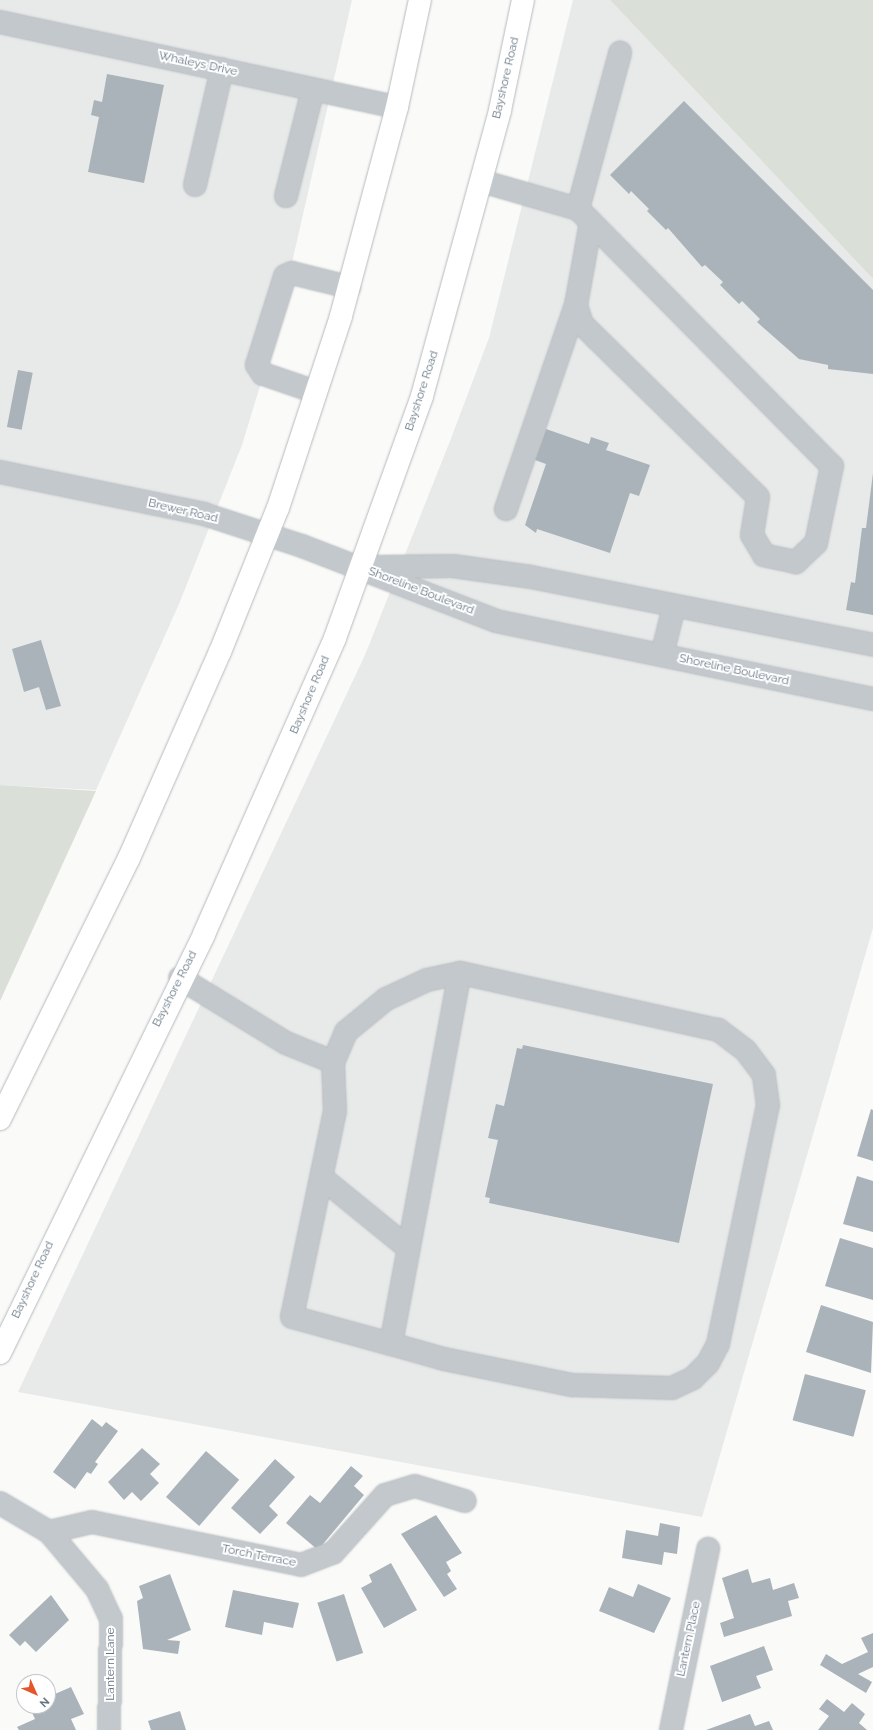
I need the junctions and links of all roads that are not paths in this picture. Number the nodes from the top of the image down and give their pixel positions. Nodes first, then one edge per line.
1 (420, 0) edge
2 (523, 0) edge
3 (0, 22) edge
4 (620, 53) dead end
5 (222, 69) junction
6 (313, 89) junction
7 (396, 107) junction
8 (481, 181) junction
9 (194, 185) dead end
10 (286, 196) dead end
11 (585, 216) junction
12 (349, 287) junction
13 (576, 305) junction
14 (316, 392) junction
15 (0, 472) edge
16 (506, 509) dead end
17 (267, 535) junction
18 (360, 567) junction
19 (674, 607) junction
20 (873, 645) edge
21 (662, 655) junction
22 (873, 698) edge
23 (460, 973) junction
24 (180, 978) junction
25 (333, 1062) junction
26 (0, 1119) edge
27 (322, 1178) junction
28 (408, 1248) junction
29 (391, 1344) junction
30 (0, 1353) edge
31 (465, 1501) dead end
32 (0, 1503) edge
33 (49, 1532) junction
34 (708, 1549) dead end
35 (109, 1730) edge
36 (671, 1730) edge

1 - 7 main road
2 - 8 main road, Bayshore Road
3 - 5 street, Whaleys Drive
4 - 11 street
5 - 6 street, Whaleys Drive
5 - 9 street
6 - 7 street, Whaleys Drive
6 - 10 street
7 - 12 main road
8 - 11 street
8 - 18 main road, Bayshore Road
11 - 13 street
11 - 13 street
12 - 14 main road
12 - 14 street
13 - 16 street
14 - 17 main road
15 - 17 street, Brewer Road
17 - 18 street, Brewer Road
17 - 26 main road
18 - 19 street, Shoreline Boulevard
18 - 21 street, Shoreline Boulevard
18 - 24 main road, Bayshore Road
19 - 20 street, Shoreline Boulevard
19 - 21 street
21 - 22 street, Shoreline Boulevard
23 - 25 street
23 - 28 street
23 - 29 street
24 - 25 street
24 - 30 main road, Bayshore Road
25 - 27 street
27 - 28 street
27 - 29 street
28 - 29 street
31 - 33 street, Torch Terrace
32 - 33 street, Lantern Lane
33 - 35 street, Lantern Lane
34 - 36 street, Lantern Place

